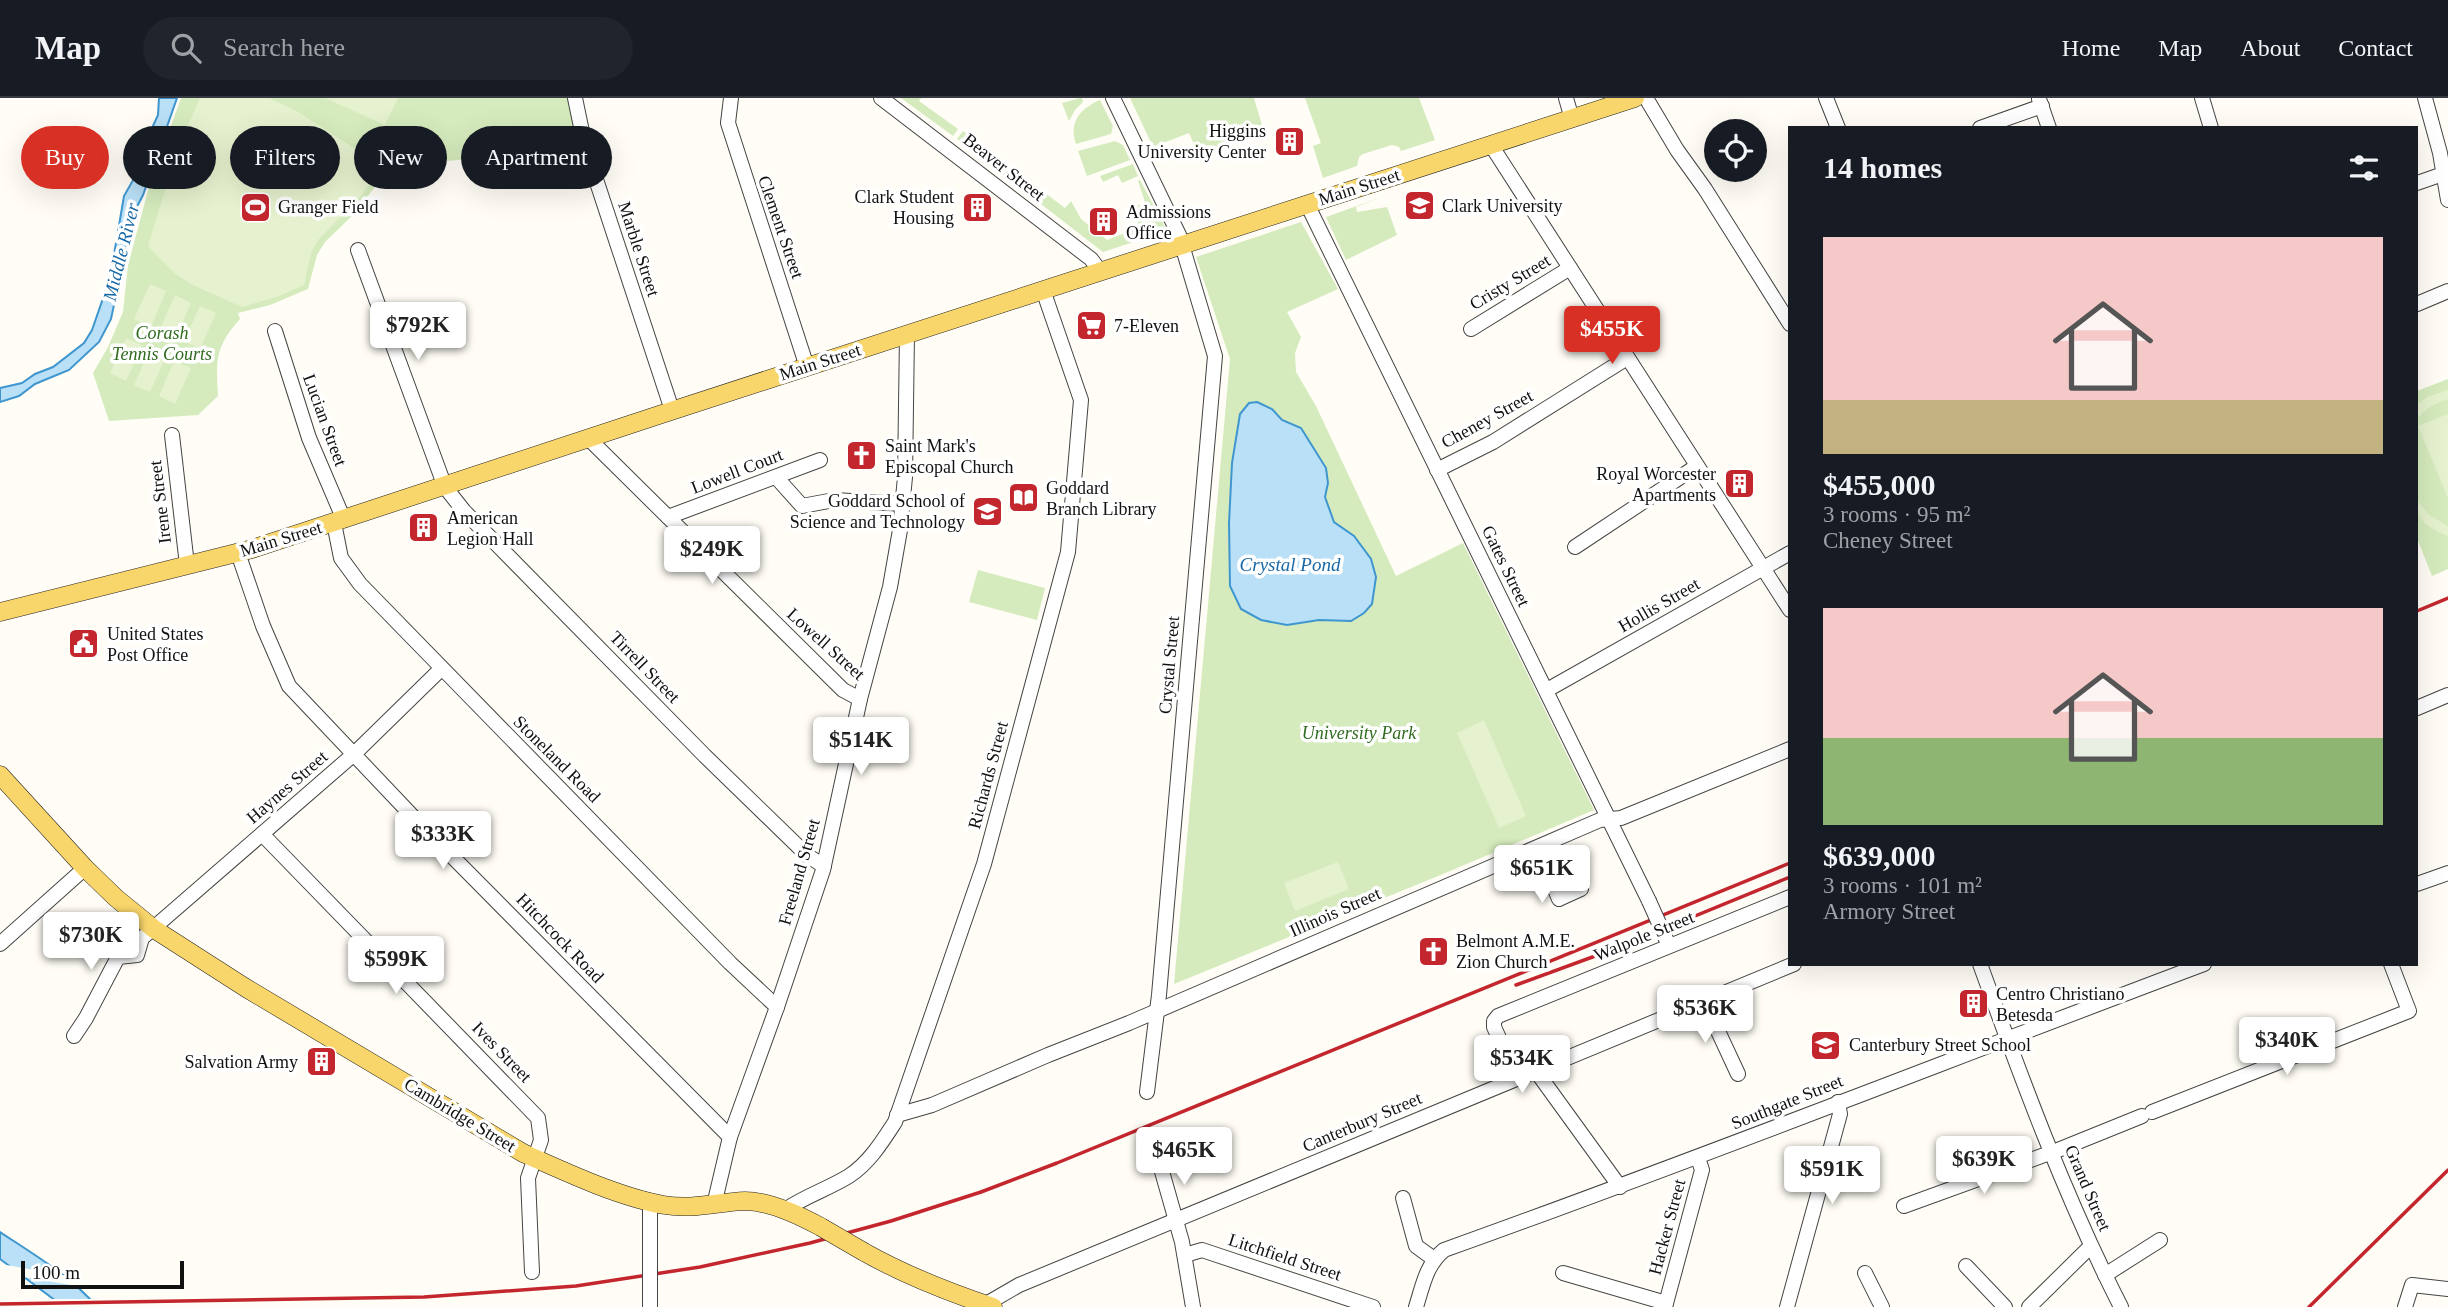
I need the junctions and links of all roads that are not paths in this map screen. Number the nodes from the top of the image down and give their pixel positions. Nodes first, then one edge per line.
1 (576, 98) edge
2 (731, 98) edge
3 (881, 98) edge
4 (1113, 98) edge
5 (1566, 98) edge
6 (1635, 98) edge
7 (1646, 98) edge
8 (1826, 98) edge
9 (2202, 98) edge
10 (2425, 98) edge
11 (2040, 102) edge
12 (1572, 120) junction
13 (1837, 126) edge
14 (1985, 126) edge
15 (2048, 126) edge
16 (2210, 126) edge
17 (1491, 145) junction
18 (2444, 152) edge
19 (2444, 174) junction
20 (2418, 183) edge
21 (2448, 200) edge
22 (1307, 204) junction
23 (1181, 244) junction
24 (358, 250) dead end
25 (1570, 268) junction
26 (1100, 271) junction
27 (1043, 290) junction
28 (2448, 291) edge
29 (2418, 304) edge
30 (1788, 321) edge
31 (1471, 329) dead end
32 (275, 331) dead end
33 (907, 334) junction
34 (1628, 358) junction
35 (807, 367) junction
36 (672, 410) junction
37 (172, 435) dead end
38 (589, 439) junction
39 (820, 460) dead end
40 (1697, 466) junction
41 (1437, 470) junction
42 (776, 477) junction
43 (445, 487) junction
44 (903, 504) junction
45 (668, 517) junction
46 (339, 522) junction
47 (1575, 547) dead end
48 (238, 553) junction
49 (1788, 555) edge
50 (187, 565) junction
51 (1763, 568) junction
52 (1788, 607) edge
53 (4, 612) edge
54 (441, 669) junction
55 (1547, 690) junction
56 (2448, 695) edge
57 (860, 699) junction
58 (2418, 708) edge
59 (1788, 750) edge
60 (355, 754) junction
61 (0, 775) edge
62 (1610, 819) junction
63 (262, 834) junction
64 (1538, 848) junction
65 (824, 866) junction
66 (85, 868) junction
67 (2448, 873) edge
68 (2418, 884) edge
69 (1581, 889) dead end
70 (1788, 898) edge
71 (154, 929) junction
72 (1669, 942) junction
73 (0, 944) edge
74 (1789, 966) edge
75 (1981, 966) edge
76 (2199, 966) edge
77 (2392, 966) edge
78 (1704, 1001) junction
79 (778, 1007) junction
80 (1157, 1010) junction
81 (74, 1036) dead end
82 (2007, 1038) junction
83 (1536, 1071) junction
84 (1738, 1074) dead end
85 (1517, 1078) junction
86 (1147, 1092) dead end
87 (1838, 1102) junction
88 (897, 1115) junction
89 (730, 1137) junction
90 (2052, 1152) junction
91 (536, 1158) junction
92 (1698, 1158) junction
93 (1159, 1161) dead end
94 (1620, 1187) junction
95 (1403, 1198) dead end
96 (650, 1202) junction
97 (714, 1205) junction
98 (1904, 1206) dead end
99 (785, 1210) junction
100 (1176, 1221) junction
101 (2160, 1240) dead end
102 (2091, 1246) junction
103 (1185, 1255) junction
104 (1434, 1259) junction
105 (1966, 1266) dead end
106 (533, 1272) dead end
107 (1563, 1273) dead end
108 (1865, 1273) dead end
109 (2105, 1275) junction
110 (2448, 1289) edge
111 (1666, 1305) edge
112 (986, 1306) edge
113 (650, 1307) edge
114 (1193, 1307) edge
115 (1373, 1307) edge
116 (1416, 1307) edge
117 (1787, 1307) edge
118 (1882, 1307) edge
119 (2005, 1307) edge
120 (2029, 1307) edge
121 (2121, 1307) edge
122 (2404, 1307) edge

1 - 36 street, Marble Street
2 - 35 street, Clement Street
3 - 26 street, Beaver Street
4 - 23 street, Crystal Street
5 - 12 street
6 - 12 main road, Main Street
7 - 30 street
8 - 13 street
9 - 16 street
10 - 18 street
11 - 14 street
11 - 15 street
12 - 17 main road, Main Street
17 - 22 main road, Main Street
17 - 25 street
18 - 19 street
19 - 20 street
19 - 21 street
22 - 23 main road, Main Street
22 - 41 street, Gates Street
23 - 26 main road, Main Street
23 - 80 street, Crystal Street
24 - 43 street, Tirrell Street
25 - 31 street, Cristy Street
25 - 34 street
26 - 27 main road, Main Street
27 - 33 main road, Main Street
27 - 88 street, Richards Street
28 - 29 street
32 - 46 street, Lucian Street
33 - 35 main road, Main Street
33 - 44 street, Freeland Street
34 - 40 street
34 - 41 street, Cheney Street
35 - 36 main road, Main Street
36 - 38 main road, Main Street
37 - 50 street, Irene Street
38 - 43 main road, Main Street
38 - 45 street, Lowell Street
39 - 42 street, Lowell Court
40 - 47 street
40 - 51 street
41 - 55 street, Gates Street
42 - 44 street
42 - 45 street, Lowell Court
43 - 46 main road, Main Street
43 - 65 street, Tirrell Street
44 - 57 street, Freeland Street
45 - 57 street, Lowell Street
46 - 48 main road, Main Street
46 - 54 street, Stoneland Road
48 - 50 main road, Main Street
48 - 60 street, Hitchcock Road
49 - 51 street, Hollis Street
50 - 53 main road, Main Street
51 - 52 street
51 - 55 street, Hollis Street
54 - 60 street, Haynes Street
54 - 79 street, Stoneland Road
55 - 62 street, Gates Street
56 - 58 street
57 - 65 street, Freeland Street
59 - 62 street, Illinois Street
60 - 63 street, Haynes Street
60 - 89 street, Hitchcock Road
61 - 66 main road, Cambridge Street
62 - 64 street, Illinois Street
62 - 72 street, Gates Street, bridge
63 - 71 street, Haynes Street
63 - 91 street, Ives Street
64 - 69 street
64 - 80 street, Illinois Street
65 - 79 street, Freeland Street
66 - 71 main road, Cambridge Street
66 - 73 street
67 - 68 street
70 - 72 street, Walpole Street
71 - 81 street, Haynes Street
71 - 91 main road, Cambridge Street
72 - 85 street, Walpole Street
74 - 78 street, Canterbury Street
75 - 82 street, Grand Street
76 - 82 street, Southgate Street
77 - 90 street
78 - 83 street, Canterbury Street
78 - 84 street
79 - 89 street, Freeland Street
80 - 86 street, Crystal Street
80 - 88 street, Illinois Street
82 - 87 street, Southgate Street
82 - 90 street, Grand Street
83 - 85 street, Canterbury Street
83 - 94 street
85 - 100 street, Canterbury Street
87 - 92 street, Southgate Street
87 - 117 street
88 - 99 street, Richards Street
89 - 97 street, Freeland Street
90 - 98 street
90 - 102 street, Grand Street
91 - 96 main road, Cambridge Street
91 - 106 street, Ives Street
92 - 94 street, Southgate Street
92 - 111 street, Hacker Street
93 - 100 street
94 - 104 street, Southgate Street
95 - 104 street
96 - 97 main road, Cambridge Street
96 - 113 street, bridge
97 - 99 main road, Cambridge Street
99 - 112 main road, Cambridge Street, bridge
100 - 103 street
100 - 112 street, Canterbury Street
101 - 109 street
102 - 109 street, Grand Street
102 - 120 street
103 - 114 street
103 - 115 street, Litchfield Street
104 - 116 street
105 - 119 street
107 - 111 street
108 - 118 street
109 - 121 street, Grand Street
110 - 122 street

